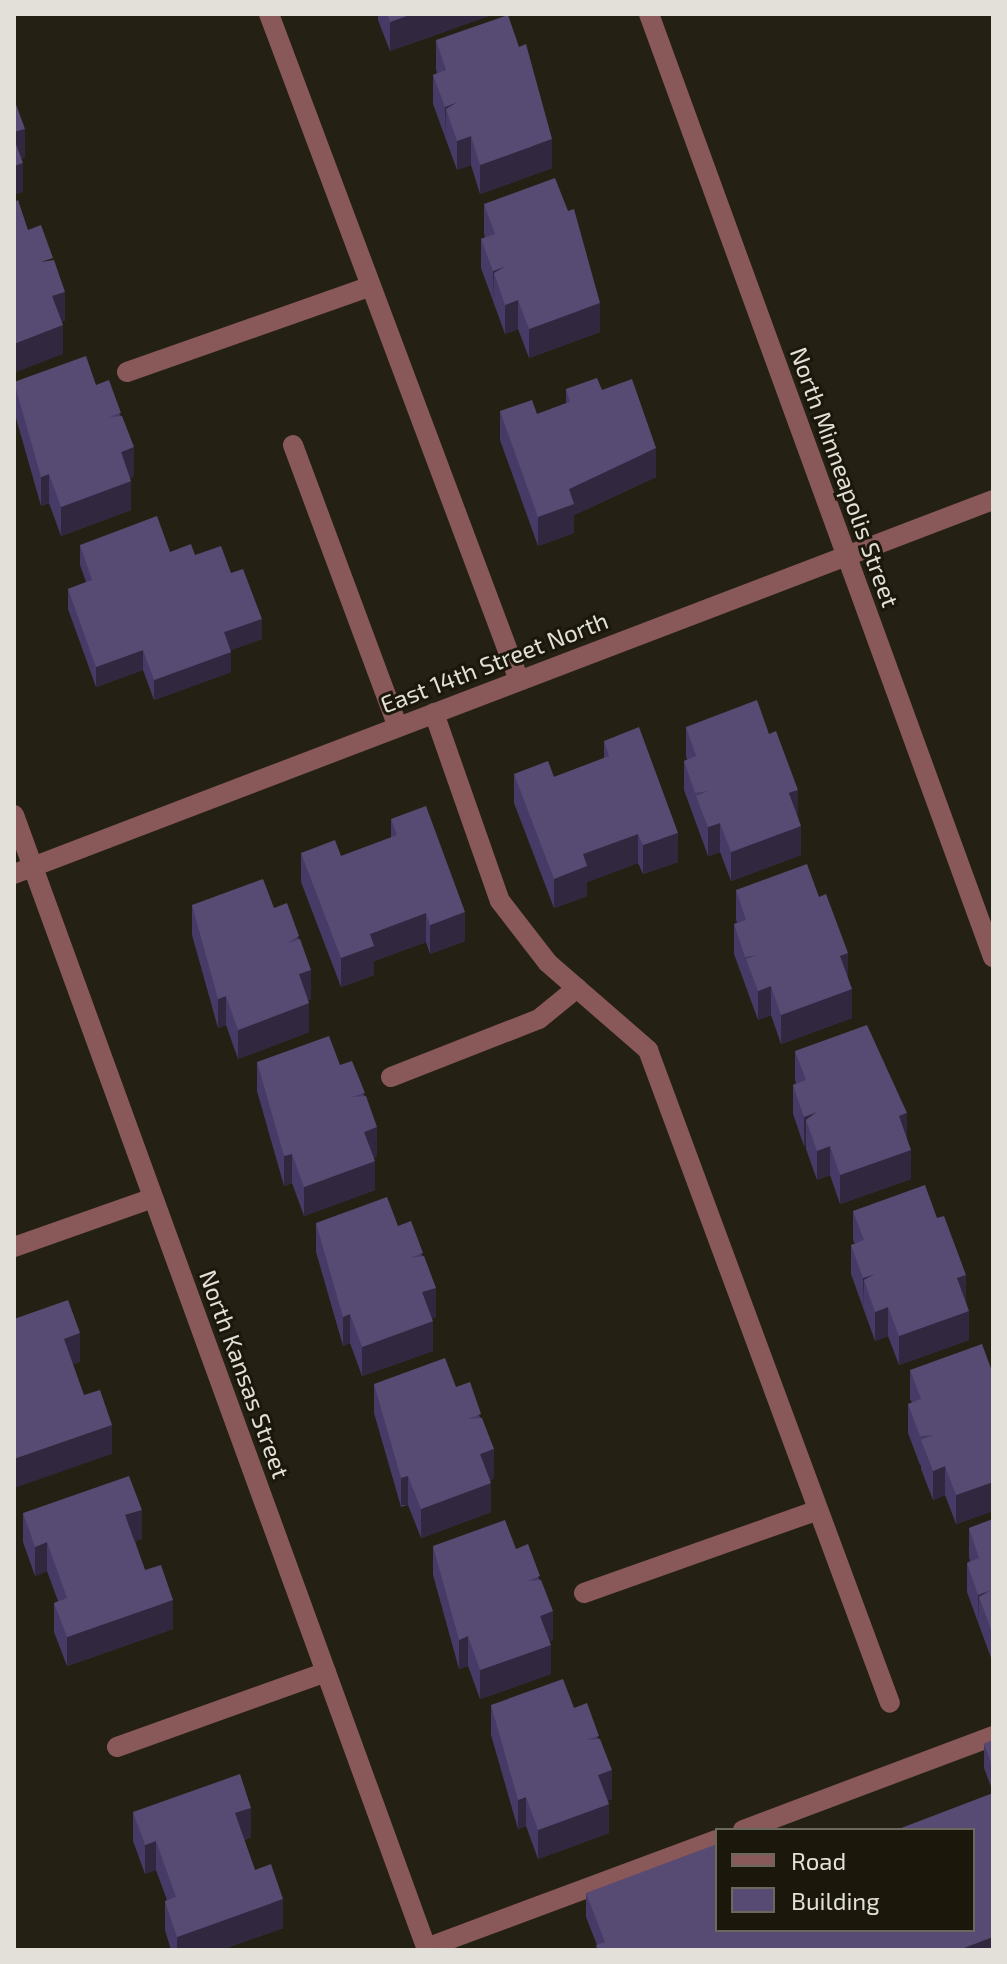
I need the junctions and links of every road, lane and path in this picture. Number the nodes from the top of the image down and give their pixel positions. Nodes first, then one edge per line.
1 (269, 14) edge
2 (649, 14) edge
3 (368, 287) junction
4 (127, 372) dead end
5 (293, 445) dead end
6 (993, 500) edge
7 (846, 556) junction
8 (519, 680) junction
9 (434, 713) junction
10 (398, 727) junction
11 (14, 815) edge
12 (23, 870) edge
13 (993, 957) edge
14 (577, 988) junction
15 (391, 1077) dead end
16 (153, 1198) junction
17 (14, 1247) edge
18 (818, 1510) junction
19 (584, 1593) dead end
20 (326, 1672) junction
21 (890, 1703) dead end
22 (993, 1736) edge
23 (117, 1747) dead end
24 (748, 1828) edge
25 (715, 1841) edge
26 (427, 1949) edge

1 - 3 street
2 - 7 street, North Minneapolis Street
3 - 4 street
3 - 8 street
5 - 10 street
6 - 7 street, East 14th Street North
7 - 8 street, East 14th Street North
7 - 13 street, North Minneapolis Street
8 - 9 street, East 14th Street North
9 - 10 street, East 14th Street North
9 - 14 street
10 - 12 street, East 14th Street North
11 - 12 street, North Kansas Street
12 - 16 street, North Kansas Street
14 - 15 street
14 - 18 street
16 - 17 street
16 - 20 street, North Kansas Street
18 - 19 street
18 - 21 street
20 - 23 street
20 - 26 street, North Kansas Street
22 - 24 street
25 - 26 street

